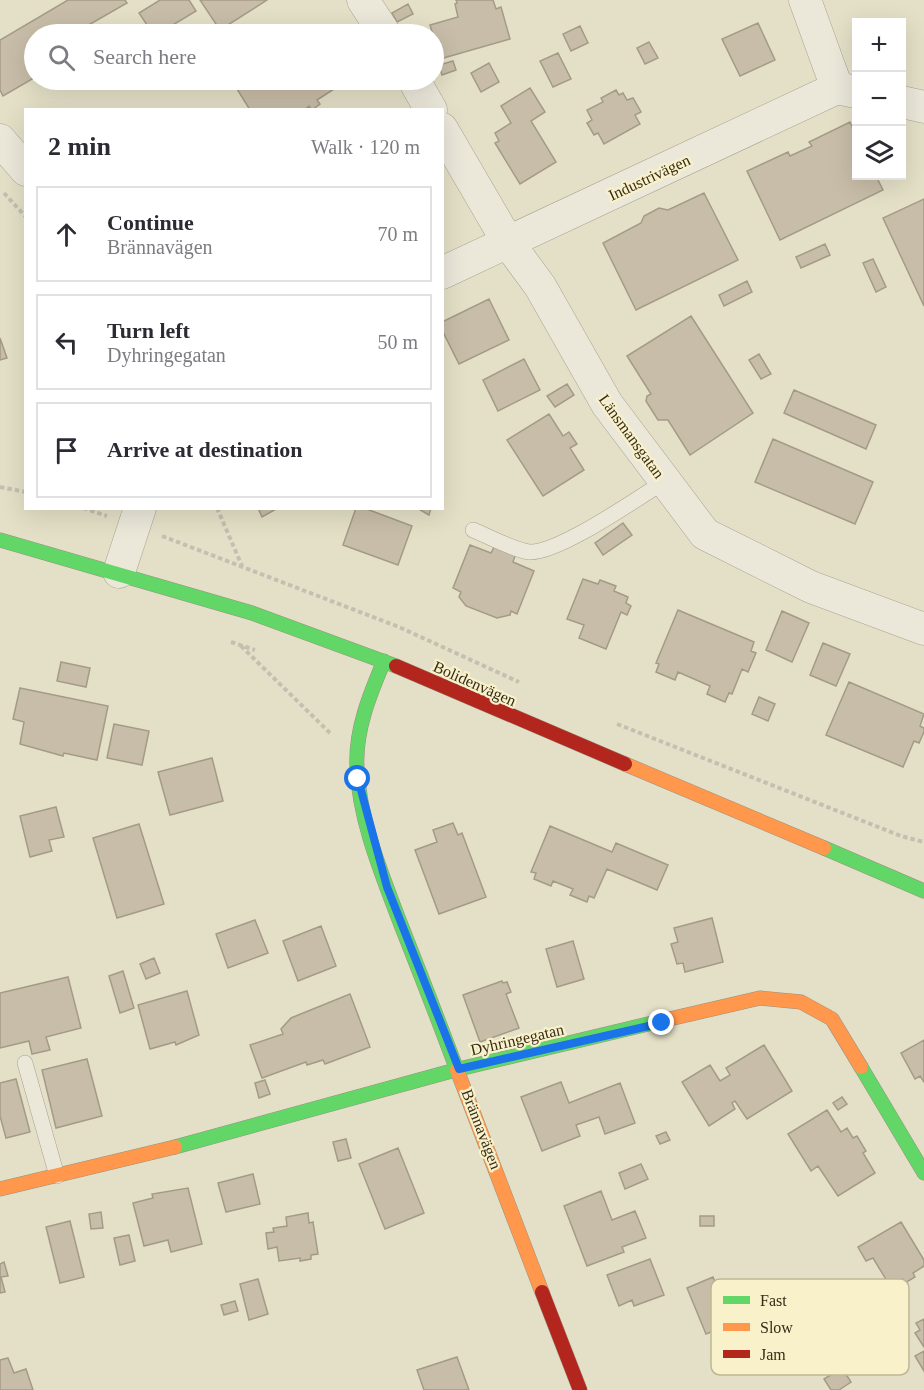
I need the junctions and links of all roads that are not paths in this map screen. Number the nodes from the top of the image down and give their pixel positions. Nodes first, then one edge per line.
1 (363, 0) edge
2 (805, 0) edge
3 (379, 24) edge
4 (420, 90) edge
5 (847, 90) edge
6 (906, 103) edge
7 (924, 107) edge
8 (430, 108) edge
9 (444, 132) edge
10 (0, 140) edge
11 (24, 168) edge
12 (509, 243) junction
13 (444, 272) edge
14 (665, 481) junction
15 (139, 510) edge
16 (473, 530) dead end
17 (0, 540) edge
18 (118, 572) junction
19 (924, 629) edge
20 (384, 661) junction
21 (924, 891) edge
22 (26, 1063) dead end
23 (459, 1069) junction
24 (924, 1173) edge
25 (57, 1176) junction
26 (0, 1189) edge
27 (580, 1390) edge

1 - 3 street
2 - 5 street
4 - 8 street
5 - 12 street, Industrivägen
6 - 7 street
9 - 12 street, Länsmansgatan
10 - 11 street
12 - 13 street, Industrivägen
12 - 14 street, Länsmansgatan
14 - 16 lane
14 - 19 street, Länsmansgatan
15 - 18 street
17 - 18 street, Bolidenvägen
18 - 20 street, Bolidenvägen
20 - 21 street, Bolidenvägen
20 - 23 street, Brännavägen
22 - 25 lane
23 - 24 street, Dyhringegatan
23 - 25 street, Dyhringegatan
23 - 27 street, Brännavägen
25 - 26 street, Dyhringegatan

